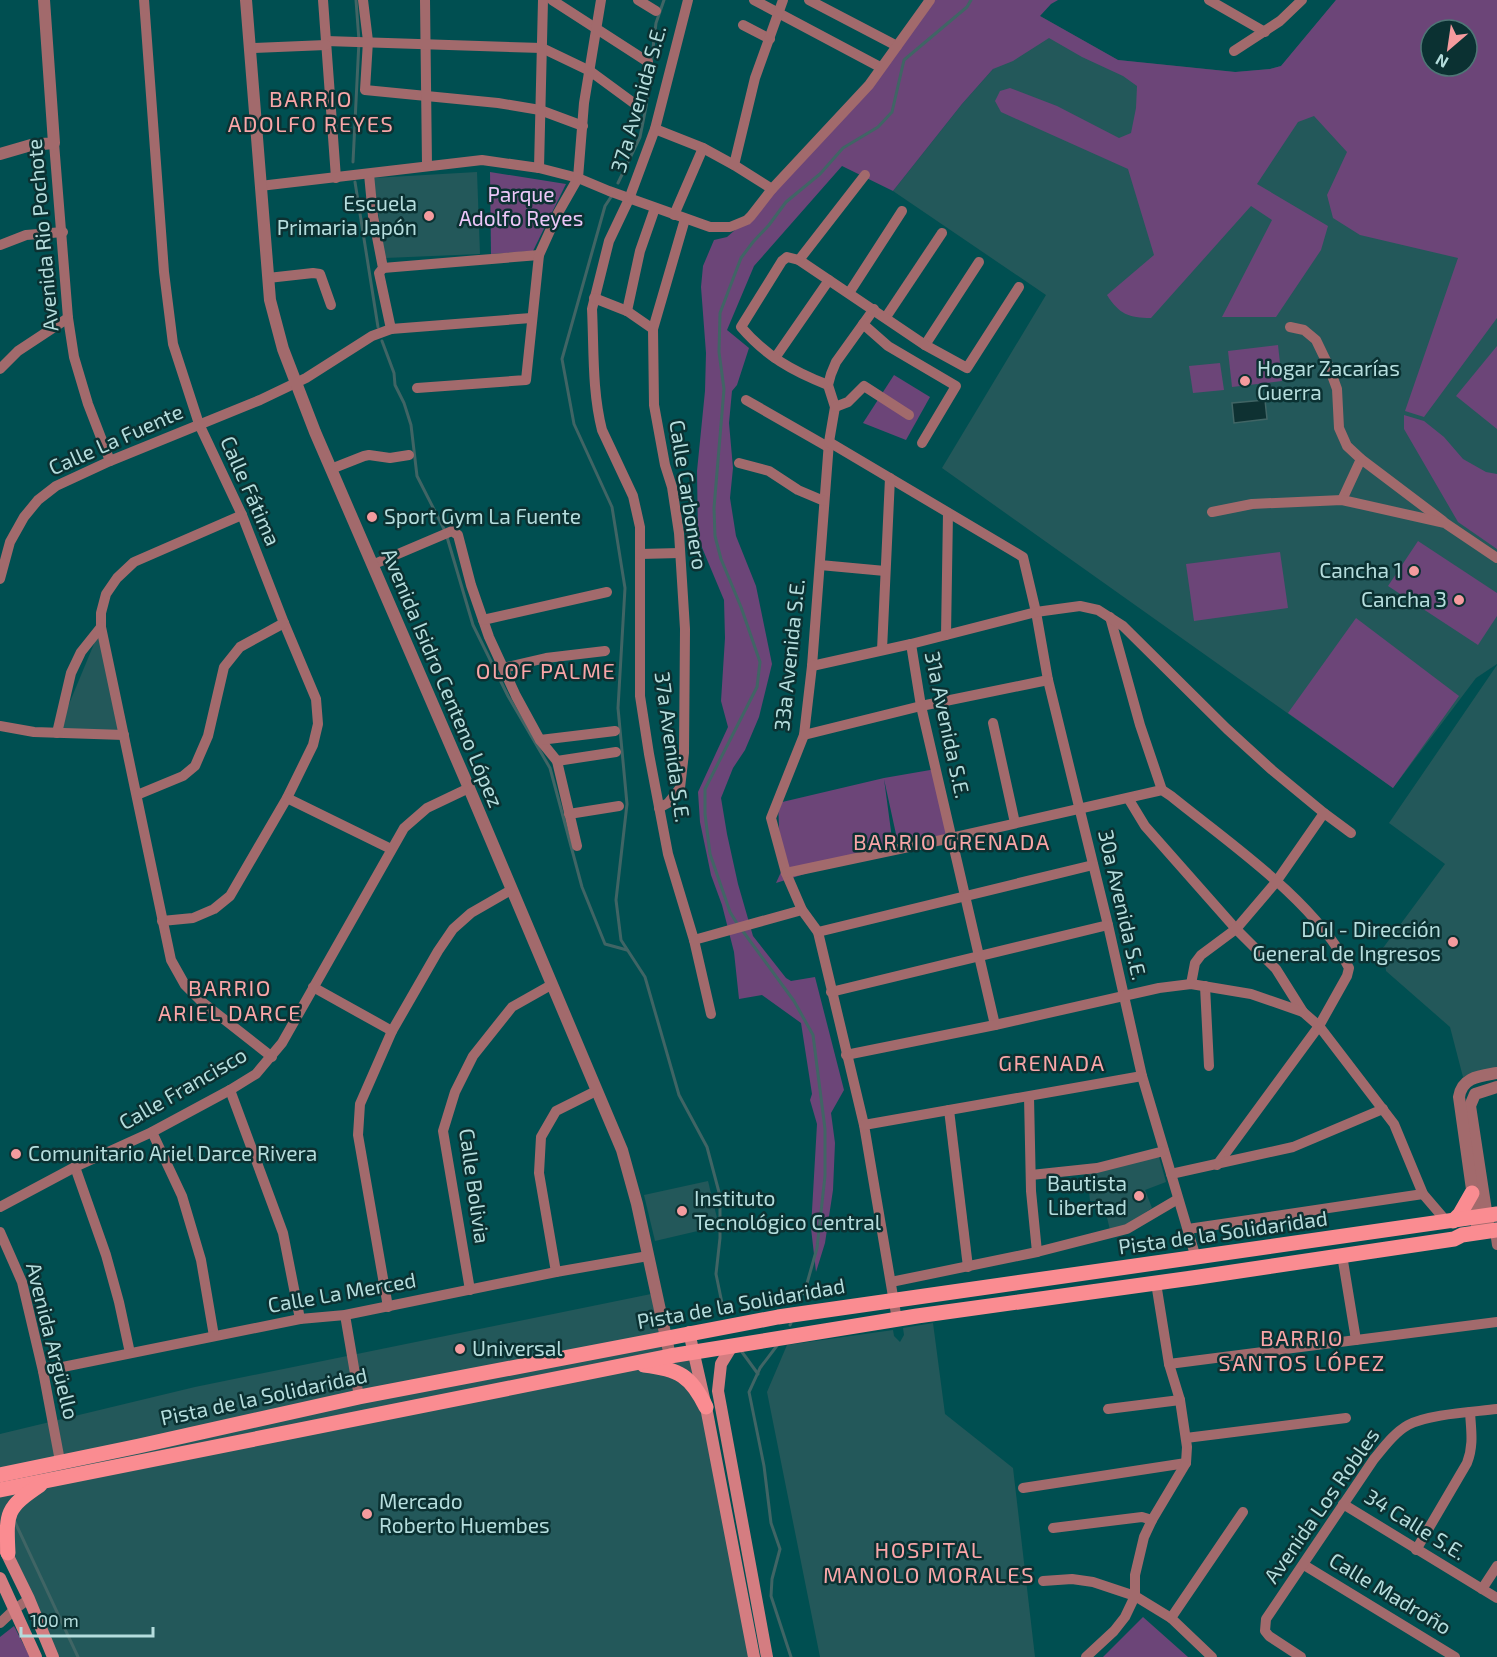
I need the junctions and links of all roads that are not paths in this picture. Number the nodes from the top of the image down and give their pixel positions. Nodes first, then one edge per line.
1 (44, 0) edge
2 (144, 0) edge
3 (246, 0) edge
4 (323, 0) edge
5 (363, 0) edge
6 (425, 0) edge
7 (543, 0) edge
8 (552, 0) edge
9 (601, 0) edge
10 (638, 0) edge
11 (688, 0) edge
12 (754, 0) edge
13 (783, 0) edge
14 (810, 0) edge
15 (1209, 0) edge
16 (1302, 0) edge
17 (925, 1) edge
18 (1222, 3) edge
19 (656, 11) dead end
20 (780, 13) junction
21 (743, 25) dead end
22 (596, 30) junction
23 (1265, 32) junction
24 (770, 39) junction
25 (368, 41) junction
26 (326, 43) junction
27 (424, 45) junction
28 (897, 46) junction
29 (251, 48) junction
30 (542, 48) junction
31 (1234, 51) dead end
32 (648, 62) dead end
33 (880, 67) junction
34 (590, 71) junction
35 (425, 97) junction
36 (639, 107) dead end
37 (540, 110) junction
38 (583, 126) junction
39 (655, 129) junction
40 (54, 143) junction
41 (703, 148) junction
42 (0, 154) edge
43 (427, 165) junction
44 (734, 165) junction
45 (539, 168) junction
46 (369, 174) junction
47 (865, 175) dead end
48 (336, 178) junction
49 (578, 178) junction
50 (260, 186) junction
51 (772, 189) junction
52 (629, 199) junction
53 (655, 208) junction
54 (902, 211) dead end
55 (680, 217) junction
56 (63, 232) junction
57 (942, 233) dead end
58 (0, 245) edge
59 (539, 255) junction
60 (799, 260) junction
61 (980, 262) dead end
62 (383, 268) junction
63 (268, 278) junction
64 (830, 280) junction
65 (1019, 287) dead end
66 (849, 292) junction
67 (594, 297) junction
68 (331, 305) dead end
69 (874, 309) junction
70 (627, 311) junction
71 (885, 317) junction
72 (68, 318) junction
73 (531, 318) junction
74 (863, 324) junction
75 (1290, 327) dead end
76 (391, 328) junction
77 (653, 330) junction
78 (925, 345) junction
79 (775, 358) junction
80 (0, 369) edge
81 (294, 381) junction
82 (828, 384) junction
83 (417, 388) dead end
84 (746, 400) dead end
85 (835, 407) junction
86 (909, 414) dead end
87 (199, 424) junction
88 (922, 442) dead end
89 (829, 444) junction
90 (409, 454) dead end
91 (1361, 459) junction
92 (110, 461) junction
93 (739, 463) dead end
94 (332, 469) junction
95 (890, 478) junction
96 (1342, 500) junction
97 (824, 501) junction
98 (1212, 512) dead end
99 (948, 513) junction
100 (242, 514) junction
101 (1445, 523) junction
102 (680, 553) junction
103 (640, 554) junction
104 (1497, 558) edge
105 (372, 565) junction
106 (820, 565) junction
107 (885, 571) junction
108 (0, 579) edge
109 (608, 592) dead end
110 (1036, 612) junction
111 (1110, 617) junction
112 (483, 620) junction
113 (284, 623) junction
114 (101, 627) junction
115 (946, 635) junction
116 (911, 644) junction
117 (605, 651) dead end
118 (882, 651) junction
119 (812, 666) junction
120 (503, 668) junction
121 (1048, 680) junction
122 (921, 706) junction
123 (993, 723) dead end
124 (0, 726) edge
125 (615, 732) dead end
126 (57, 733) junction
127 (124, 735) junction
128 (804, 735) junction
129 (540, 740) junction
130 (616, 752) dead end
131 (557, 761) junction
132 (469, 788) junction
133 (1162, 790) junction
134 (137, 795) junction
135 (287, 798) junction
136 (1128, 798) junction
137 (619, 806) dead end
138 (659, 808) junction
139 (1079, 809) junction
140 (1324, 813) junction
141 (569, 814) junction
142 (1015, 824) junction
143 (1351, 833) dead end
144 (951, 838) junction
145 (577, 846) dead end
146 (391, 849) junction
147 (1093, 865) junction
148 (786, 873) junction
149 (1276, 882) junction
150 (511, 890) junction
151 (965, 896) junction
152 (802, 910) junction
153 (162, 921) junction
154 (1108, 926) junction
155 (1236, 929) junction
156 (818, 932) junction
157 (694, 940) junction
158 (978, 956) junction
159 (1191, 984) junction
160 (551, 985) junction
161 (1205, 986) junction
162 (313, 987) junction
163 (831, 992) junction
164 (1123, 997) junction
165 (1304, 1012) junction
166 (711, 1014) dead end
167 (995, 1025) junction
168 (1319, 1026) junction
169 (392, 1031) junction
170 (846, 1055) junction
171 (272, 1057) junction
172 (1209, 1066) dead end
173 (1497, 1073) edge
174 (1142, 1076) junction
175 (1497, 1087) edge
176 (230, 1090) junction
177 (596, 1091) junction
178 (1029, 1097) junction
179 (1383, 1109) junction
180 (949, 1110) junction
181 (864, 1125) junction
182 (152, 1132) junction
183 (1164, 1151) junction
184 (1217, 1165) junction
185 (75, 1167) junction
186 (1171, 1174) junction
187 (1030, 1175) junction
188 (1472, 1193) junction
189 (1423, 1194) junction
190 (1178, 1199) junction
191 (0, 1208) edge
192 (1450, 1222) junction
193 (1490, 1229) edge
194 (1188, 1230) junction
195 (0, 1232) edge
196 (1037, 1252) junction
197 (1342, 1255) junction
198 (648, 1256) junction
199 (1196, 1258) junction
200 (968, 1267) junction
201 (556, 1272) junction
202 (891, 1282) junction
203 (1156, 1282) junction
204 (470, 1290) junction
205 (893, 1300) junction
206 (388, 1307) junction
207 (345, 1315) junction
208 (300, 1319) junction
209 (897, 1320) junction
210 (1497, 1322) edge
211 (689, 1332) junction
212 (214, 1336) junction
213 (666, 1337) junction
214 (1356, 1340) junction
215 (732, 1346) junction
216 (693, 1352) junction
217 (130, 1353) junction
218 (670, 1356) junction
219 (629, 1364) junction
220 (1169, 1364) junction
221 (43, 1371) junction
222 (360, 1397) junction
223 (1180, 1400) junction
224 (706, 1407) junction
225 (1108, 1409) dead end
226 (1497, 1409) edge
227 (1470, 1412) junction
228 (1346, 1418) dead end
229 (1186, 1438) junction
230 (60, 1461) junction
231 (1186, 1463) junction
232 (0, 1475) edge
233 (48, 1480) junction
234 (1023, 1488) dead end
235 (0, 1490) edge
236 (1343, 1504) junction
237 (1244, 1512) dead end
238 (1152, 1520) junction
239 (1053, 1528) dead end
240 (4, 1547) edge
241 (1416, 1550) junction
242 (1304, 1565) junction
243 (1497, 1566) edge
244 (0, 1578) edge
245 (1043, 1581) dead end
246 (1482, 1589) junction
247 (1135, 1596) junction
248 (1497, 1598) edge
249 (29, 1599) junction
250 (15, 1609) junction
251 (1171, 1618) junction
252 (0, 1623) edge
253 (36, 1657) edge
254 (53, 1657) edge
255 (754, 1657) edge
256 (767, 1657) edge
257 (1086, 1657) edge
258 (1212, 1657) edge
259 (1301, 1657) edge
260 (1455, 1657) edge

1 - 40 street, Avenida Rio Pochote
2 - 87 street, Calle Fátima
3 - 29 street, Avenida Isidro Centeno López
4 - 26 street
5 - 25 street
6 - 27 street
7 - 30 street
8 - 22 street
9 - 22 street
10 - 19 street
11 - 39 street, 37a Avenida S.E.
12 - 20 street
13 - 20 street
14 - 28 street
15 - 18 street
16 - 23 street
17 - 28 street
18 - 23 street
20 - 24 street
20 - 33 street
21 - 24 street
22 - 32 street
22 - 34 street
23 - 31 street
24 - 44 street
25 - 26 street
25 - 27 street
25 - 35 street
26 - 29 street
26 - 48 street
27 - 30 street
27 - 35 street
28 - 33 street
29 - 50 street, Avenida Isidro Centeno López
30 - 34 street
30 - 37 street
33 - 51 street
34 - 36 street
34 - 38 street
35 - 37 street
35 - 43 street
37 - 38 street
37 - 45 street
38 - 49 street
39 - 41 street
39 - 52 street, 37a Avenida S.E.
40 - 42 street
40 - 56 street, Avenida Rio Pochote
41 - 44 street
41 - 55 street, Calle Carbonero
43 - 45 street
43 - 46 street
44 - 51 street
45 - 49 street
46 - 48 street
46 - 62 street
47 - 60 street
48 - 50 street
49 - 52 street
49 - 59 street
50 - 63 street, Avenida Isidro Centeno López
51 - 55 street
52 - 53 street
52 - 67 street, 37a Avenida S.E.
53 - 55 street
53 - 70 street
54 - 66 street
55 - 77 street, Calle Carbonero
56 - 58 street
56 - 72 street, Avenida Rio Pochote
57 - 71 street
59 - 62 street
59 - 73 street
60 - 64 street
60 - 79 street
61 - 78 street
62 - 76 street
63 - 68 street
63 - 81 street, Avenida Isidro Centeno López
64 - 66 street
64 - 79 street
65 - 78 street
66 - 69 street
67 - 70 street
67 - 103 street, 37a Avenida S.E.
69 - 71 street
69 - 74 street
70 - 77 street
71 - 78 street
72 - 80 street
72 - 92 street, Avenida Rio Pochote
73 - 76 street
73 - 83 street
74 - 82 street
74 - 88 street
75 - 91 street
76 - 81 street, Calle La Fuente
77 - 102 street, Calle Carbonero
79 - 82 street
81 - 87 street, Calle La Fuente
81 - 94 street, Avenida Isidro Centeno López
82 - 85 street, 33a Avenida S.E.
84 - 89 street
85 - 86 street
85 - 89 street, 33a Avenida S.E.
87 - 92 street, Calle La Fuente
87 - 100 street, Calle Fátima
89 - 95 street
89 - 97 street, 33a Avenida S.E.
90 - 94 street
91 - 96 street
91 - 101 street
92 - 108 street, Calle La Fuente
93 - 97 street
94 - 105 street, Avenida Isidro Centeno López
95 - 99 street
95 - 107 street
96 - 98 street
96 - 101 street
97 - 106 street, 33a Avenida S.E.
99 - 110 street, 30a Avenida S.E.
99 - 115 street
100 - 113 street, Calle Fátima
100 - 114 street
101 - 104 street
102 - 103 street
102 - 138 street, Calle Carbonero
103 - 138 street, 37a Avenida S.E.
105 - 112 street
105 - 132 street, Avenida Isidro Centeno López
106 - 107 street
106 - 119 street, 33a Avenida S.E.
107 - 118 street
109 - 112 street
110 - 111 street
110 - 115 street
110 - 121 street, 30a Avenida S.E.
111 - 133 street
111 - 140 street
112 - 120 street
113 - 134 street
113 - 135 street, Calle Fátima
114 - 126 street
114 - 127 street
115 - 116 street
116 - 118 street
116 - 122 street, 31a Avenida S.E.
117 - 120 street
118 - 119 street
119 - 128 street, 33a Avenida S.E.
120 - 129 street
121 - 122 street
121 - 139 street, 30a Avenida S.E.
122 - 128 street
122 - 144 street, 31a Avenida S.E.
123 - 142 street
124 - 126 street
125 - 129 street
126 - 127 street
127 - 134 street
128 - 148 street, 33a Avenida S.E.
129 - 131 street
130 - 131 street
131 - 141 street
132 - 146 street, Calle Francisco
132 - 150 street, Avenida Isidro Centeno López
133 - 136 street
133 - 149 street
134 - 153 street
135 - 146 street
135 - 153 street, Calle Fátima
136 - 139 street
136 - 155 street
137 - 141 street
138 - 157 street, 37a Avenida S.E.
139 - 142 street
139 - 147 street, 30a Avenida S.E.
140 - 143 street
140 - 149 street
141 - 145 street
142 - 144 street
144 - 148 street
144 - 151 street, 31a Avenida S.E.
146 - 162 street, Calle Francisco
147 - 151 street
147 - 154 street, 30a Avenida S.E.
148 - 152 street, 33a Avenida S.E.
149 - 155 street
149 - 168 street
150 - 160 street, Avenida Isidro Centeno López
150 - 169 street
151 - 156 street
151 - 158 street, 31a Avenida S.E.
152 - 156 street, 33a Avenida S.E.
152 - 157 street
153 - 171 street
154 - 158 street
154 - 164 street, 30a Avenida S.E.
155 - 159 street
155 - 165 street
156 - 163 street, 33a Avenida S.E.
157 - 166 street, 37a Avenida S.E.
158 - 163 street
158 - 167 street, 31a Avenida S.E.
159 - 161 street
159 - 164 street
160 - 177 street, Avenida Isidro Centeno López
160 - 204 street, Calle Bolivia
161 - 165 street
161 - 172 street
162 - 169 street
162 - 171 street, Calle Francisco
163 - 170 street, 33a Avenida S.E.
164 - 167 street
164 - 174 street, 30a Avenida S.E.
165 - 168 street
167 - 170 street
168 - 179 street
168 - 184 street
169 - 206 street
170 - 181 street, 33a Avenida S.E.
171 - 176 street, Calle Francisco
173 - 188 street
174 - 178 street
174 - 183 street, 30a Avenida S.E.
175 - 193 street
176 - 182 street, Calle Francisco
176 - 208 street
177 - 198 street, Avenida Isidro Centeno López
177 - 201 street
178 - 180 street
178 - 187 street
179 - 184 street
179 - 189 street
180 - 181 street
180 - 200 street
181 - 202 street, 33a Avenida S.E.
182 - 185 street, Calle Francisco
182 - 212 street
183 - 186 street, 30a Avenida S.E.
183 - 187 street
184 - 186 street
185 - 191 street, Calle Francisco
185 - 217 street
186 - 190 street, 30a Avenida S.E.
187 - 196 street
188 - 192 main road
188 - 193 street
189 - 192 street
189 - 194 street
190 - 194 street, 30a Avenida S.E.
190 - 196 street
192 - 193 main road, Pista de la Solidaridad
192 - 199 main road, Pista de la Solidaridad
193 - 197 main road, Pista de la Solidaridad
194 - 199 street, 30a Avenida S.E.
195 - 221 street, Avenida Argüello
196 - 200 street
197 - 203 main road, Pista de la Solidaridad
197 - 214 street
198 - 201 street, Calle La Merced
198 - 213 street, Avenida Isidro Centeno López
199 - 205 main road, Pista de la Solidaridad
200 - 202 street
201 - 204 street, Calle La Merced
202 - 205 street, 33a Avenida S.E.
203 - 209 main road, Pista de la Solidaridad
203 - 220 street
204 - 206 street, Calle La Merced
205 - 209 street, 33a Avenida S.E.
205 - 211 main road, Pista de la Solidaridad
206 - 207 street, Calle La Merced
207 - 208 street, Calle La Merced
207 - 222 street
208 - 212 street, Calle La Merced
209 - 215 main road, Pista de la Solidaridad
210 - 214 street
211 - 213 main road, Pista de la Solidaridad
211 - 216 main road
212 - 217 street, Calle La Merced
213 - 218 street, Avenida Isidro Centeno López
213 - 222 main road, Pista de la Solidaridad
214 - 220 street
215 - 216 main road, Pista de la Solidaridad
215 - 256 main road
216 - 218 main road, Pista de la Solidaridad
216 - 224 main road
217 - 221 street, Calle La Merced
218 - 219 main road, Pista de la Solidaridad
219 - 224 main road
219 - 233 main road, Pista de la Solidaridad
220 - 223 street
221 - 230 street, Avenida Argüello
222 - 230 main road, Pista de la Solidaridad
223 - 225 street
223 - 229 street
224 - 255 main road
226 - 227 street, Avenida Los Robles
227 - 236 street, Avenida Los Robles
227 - 241 street
228 - 229 street
229 - 231 street
230 - 232 main road, Pista de la Solidaridad
231 - 234 street
231 - 238 street
233 - 235 main road, Pista de la Solidaridad
233 - 240 main road
236 - 241 street, 34 Calle S.E.
236 - 242 street, Avenida Los Robles
237 - 251 street
238 - 239 street
238 - 247 street
240 - 249 main road
241 - 246 street, 34 Calle S.E.
242 - 259 street, Avenida Los Robles
242 - 260 street, Calle Madroño
243 - 246 street
244 - 250 main road
245 - 247 street
246 - 248 street, 34 Calle S.E.
247 - 251 street
247 - 257 street
249 - 250 street
249 - 254 main road
250 - 252 street
250 - 253 main road
251 - 258 street

